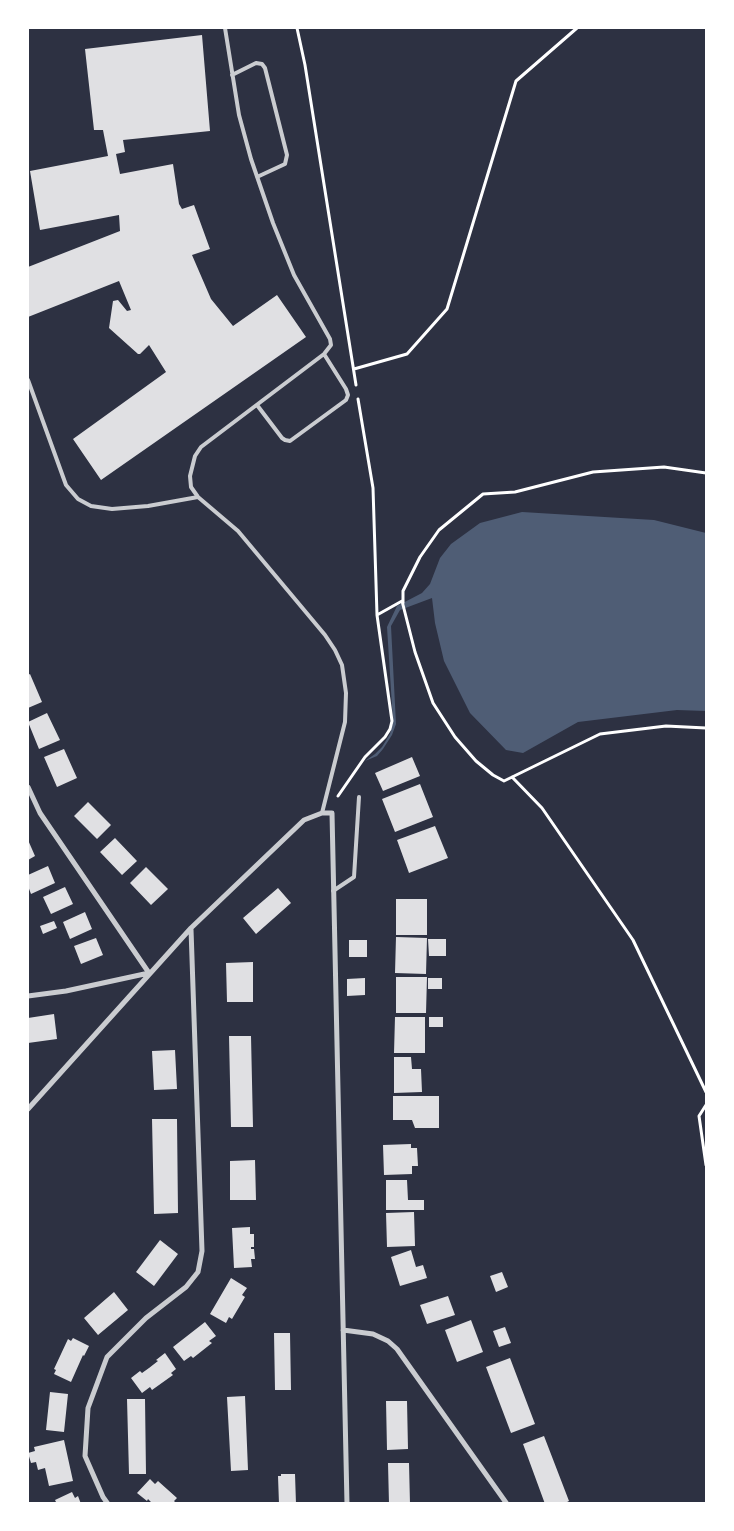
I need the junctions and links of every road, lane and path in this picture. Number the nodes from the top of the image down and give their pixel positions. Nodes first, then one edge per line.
1 (225, 28) edge
2 (297, 28) edge
3 (577, 28) edge
4 (232, 75) junction
5 (257, 177) junction
6 (324, 354) junction
7 (354, 369) junction
8 (28, 380) edge
9 (356, 388) dead end
10 (358, 397) dead end
11 (256, 405) junction
12 (706, 473) edge
13 (198, 497) junction
14 (404, 608) junction
15 (377, 614) junction
16 (706, 728) edge
17 (512, 777) junction
18 (28, 787) edge
19 (360, 796) dead end
20 (322, 814) junction
21 (332, 814) junction
22 (334, 891) junction
23 (191, 928) junction
24 (149, 974) junction
25 (28, 996) edge
26 (706, 1092) edge
27 (706, 1105) edge
28 (28, 1109) edge
29 (706, 1165) edge
30 (343, 1330) junction
31 (108, 1504) edge
32 (347, 1504) edge
33 (507, 1504) edge

1 - 4 lane
2 - 7 path
3 - 7 path
4 - 5 lane
4 - 5 lane
5 - 6 lane
6 - 11 lane
6 - 11 lane
7 - 9 path
8 - 13 lane
10 - 15 path
11 - 13 lane
12 - 14 path
13 - 20 lane
14 - 15 path
14 - 17 path
15 - 21 path
16 - 17 path
17 - 26 path
18 - 24 street
19 - 22 lane
20 - 21 street
20 - 23 street
21 - 22 street
22 - 30 street
23 - 24 street
23 - 31 street
24 - 25 street
24 - 28 street
27 - 29 path
30 - 32 street
30 - 33 street

